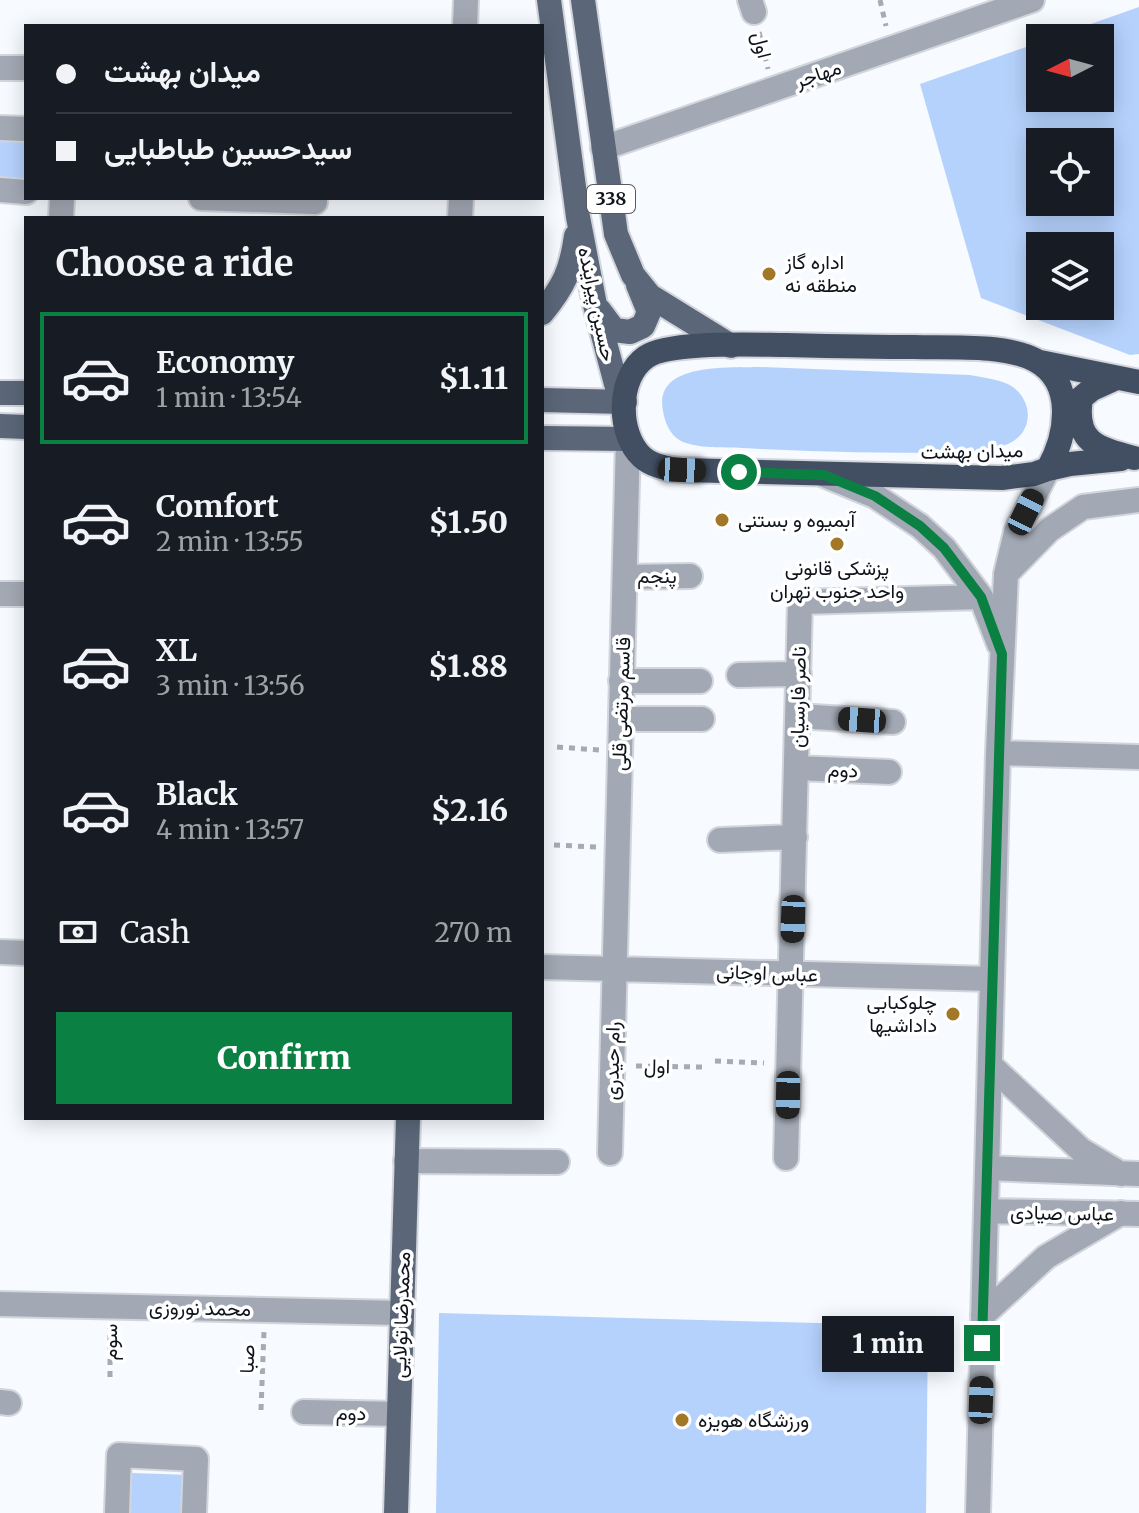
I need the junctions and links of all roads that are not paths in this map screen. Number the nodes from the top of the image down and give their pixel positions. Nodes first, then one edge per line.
1 (466, 0) edge
2 (549, 0) edge
3 (583, 0) edge
4 (1032, 0) edge
5 (465, 24) edge
6 (0, 68) edge
7 (24, 68) edge
8 (0, 128) edge
9 (24, 129) edge
10 (603, 148) junction
11 (0, 190) edge
12 (24, 192) edge
13 (230, 200) edge
14 (315, 206) edge
15 (578, 217) junction
16 (633, 275) junction
17 (595, 305) junction
18 (544, 311) edge
19 (731, 346) junction
20 (1038, 362) junction
21 (1114, 379) junction
22 (1139, 382) edge
23 (0, 393) edge
24 (24, 393) edge
25 (544, 400) edge
26 (624, 415) junction
27 (0, 426) edge
28 (24, 427) edge
29 (544, 437) edge
30 (1136, 457) edge
31 (1048, 469) junction
32 (824, 475) junction
33 (1133, 500) edge
34 (1006, 574) junction
35 (690, 576) dead end
36 (625, 577) junction
37 (0, 594) edge
38 (24, 594) edge
39 (981, 597) junction
40 (1002, 654) junction
41 (799, 674) junction
42 (739, 675) dead end
43 (621, 681) junction
44 (700, 681) dead end
45 (798, 716) junction
46 (621, 719) junction
47 (702, 719) dead end
48 (893, 722) dead end
49 (998, 753) junction
50 (1139, 757) edge
51 (797, 768) junction
52 (889, 772) dead end
53 (795, 837) junction
54 (720, 840) dead end
55 (0, 952) edge
56 (24, 953) edge
57 (544, 967) edge
58 (613, 969) junction
59 (791, 974) junction
60 (992, 979) junction
61 (990, 1065) junction
62 (408, 1120) edge
63 (610, 1153) dead end
64 (786, 1158) dead end
65 (406, 1161) junction
66 (557, 1162) dead end
67 (987, 1168) junction
68 (1130, 1174) edge
69 (986, 1211) junction
70 (1130, 1214) edge
71 (0, 1304) edge
72 (401, 1313) junction
73 (983, 1315) junction
74 (304, 1412) dead end
75 (399, 1414) junction
76 (117, 1513) edge
77 (194, 1513) edge
78 (396, 1513) edge
79 (978, 1513) edge

1 - 5 street
2 - 15 main road, حسین پیراینده / 338
3 - 10 main road, حسین پیراینده / 338
4 - 10 street, مهاجر
6 - 7 street
8 - 9 street
10 - 16 main road, حسین پیراینده / 338
11 - 12 street
13 - 14 street
15 - 17 main road, حسین پیراینده / 338
15 - 18 main road
16 - 17 main road
16 - 19 main road, حسین پیراینده / 338
17 - 26 main road, حسین پیراینده / 338
19 - 20 highway
19 - 26 highway
20 - 21 highway
20 - 31 highway, میدان بهشت
21 - 22 highway
21 - 30 highway
23 - 24 main road
25 - 26 main road
26 - 29 main road
26 - 32 highway, میدان بهشت
26 - 36 street, قاسم مرتضی قلی
27 - 28 main road
30 - 31 highway
31 - 32 highway, میدان بهشت
31 - 34 street
32 - 39 street
33 - 34 street
34 - 40 street
35 - 36 street, پنجم
36 - 43 street, قاسم مرتضی قلی
37 - 38 street
39 - 40 street
39 - 41 street, ناصر فارسیان
40 - 49 street
41 - 42 street
41 - 45 street, ناصر فارسیان
43 - 44 street
43 - 46 street, قاسم مرتضی قلی
45 - 48 street
45 - 51 street, ناصر فارسیان
46 - 47 street
46 - 58 street, قاسم مرتضی قلی
49 - 50 street
49 - 60 street
51 - 52 street, دوم
51 - 53 street, ناصر فارسیان
53 - 54 street
53 - 59 street, ناصر فارسیان
55 - 56 street
57 - 58 street, عباس اوجانی
58 - 59 street, عباس اوجانی
58 - 63 street, رام حیدری
59 - 60 street, عباس اوجانی
59 - 64 street, ناصر فارسیان
60 - 61 street
61 - 67 street
61 - 68 street
62 - 65 main road, محمدرضا تولایی
65 - 66 street
65 - 72 main road, محمدرضا تولایی
67 - 68 street, عباس صیادی
67 - 69 street
69 - 70 street, عباس صیادی
69 - 73 street
70 - 73 street
71 - 72 street, محمد نوروزی
72 - 75 main road, محمدرضا تولایی
73 - 79 street
74 - 75 street, دوم
75 - 78 main road, محمدرضا تولایی
76 - 77 street

